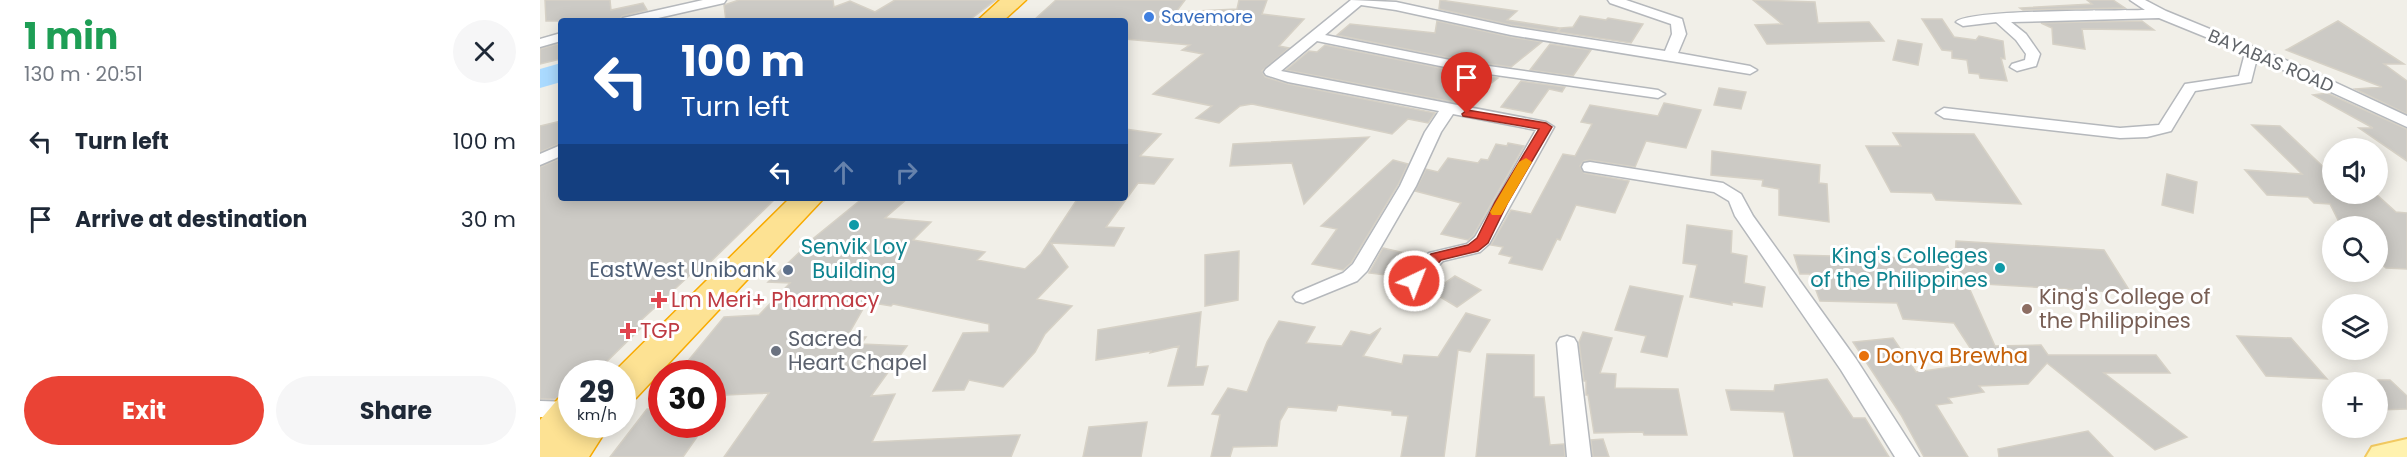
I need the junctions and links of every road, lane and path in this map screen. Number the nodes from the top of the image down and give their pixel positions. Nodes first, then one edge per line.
1 (720, 0) edge
2 (1014, 0) edge
3 (1029, 0) edge
4 (1353, 0) edge
5 (1614, 0) edge
6 (2136, 0) edge
7 (1358, 1) edge
8 (2161, 14) junction
9 (641, 18) edge
10 (993, 18) edge
11 (1008, 18) edge
12 (1999, 18) junction
13 (1963, 22) dead end
14 (1316, 37) junction
15 (558, 39) edge
16 (540, 42) edge
17 (2252, 53) junction
18 (1670, 56) junction
19 (2017, 67) dead end
20 (1750, 70) dead end
21 (1658, 94) dead end
22 (1448, 110) junction
23 (1944, 113) dead end
24 (2407, 122) edge
25 (558, 151) edge
26 (540, 160) edge
27 (1590, 167) dead end
28 (785, 201) edge
29 (805, 201) edge
30 (1408, 284) dead end
31 (1303, 297) dead end
32 (1567, 344) dead end
33 (623, 360) edge
34 (636, 374) edge
35 (540, 409) edge
36 (558, 410) edge
37 (558, 426) edge
38 (579, 438) edge
39 (540, 449) edge
40 (2407, 453) edge
41 (565, 457) edge
42 (1579, 457) edge
43 (1907, 457) edge
44 (2385, 457) edge

1 - 9 street
2 - 10 highway
3 - 11 highway
4 - 7 street
5 - 18 street
6 - 8 street, BAYABAS ROAD
7 - 14 street
7 - 18 street
8 - 12 street
8 - 17 street, BAYABAS ROAD
12 - 13 street
12 - 19 street
14 - 21 street
14 - 22 street
15 - 16 street
17 - 23 street
17 - 24 street, BAYABAS ROAD
18 - 20 street
22 - 30 street
22 - 31 street
25 - 26 street
27 - 43 street
28 - 33 highway
29 - 34 highway
32 - 42 street
35 - 36 street
37 - 39 highway
38 - 41 highway
40 - 44 main road

